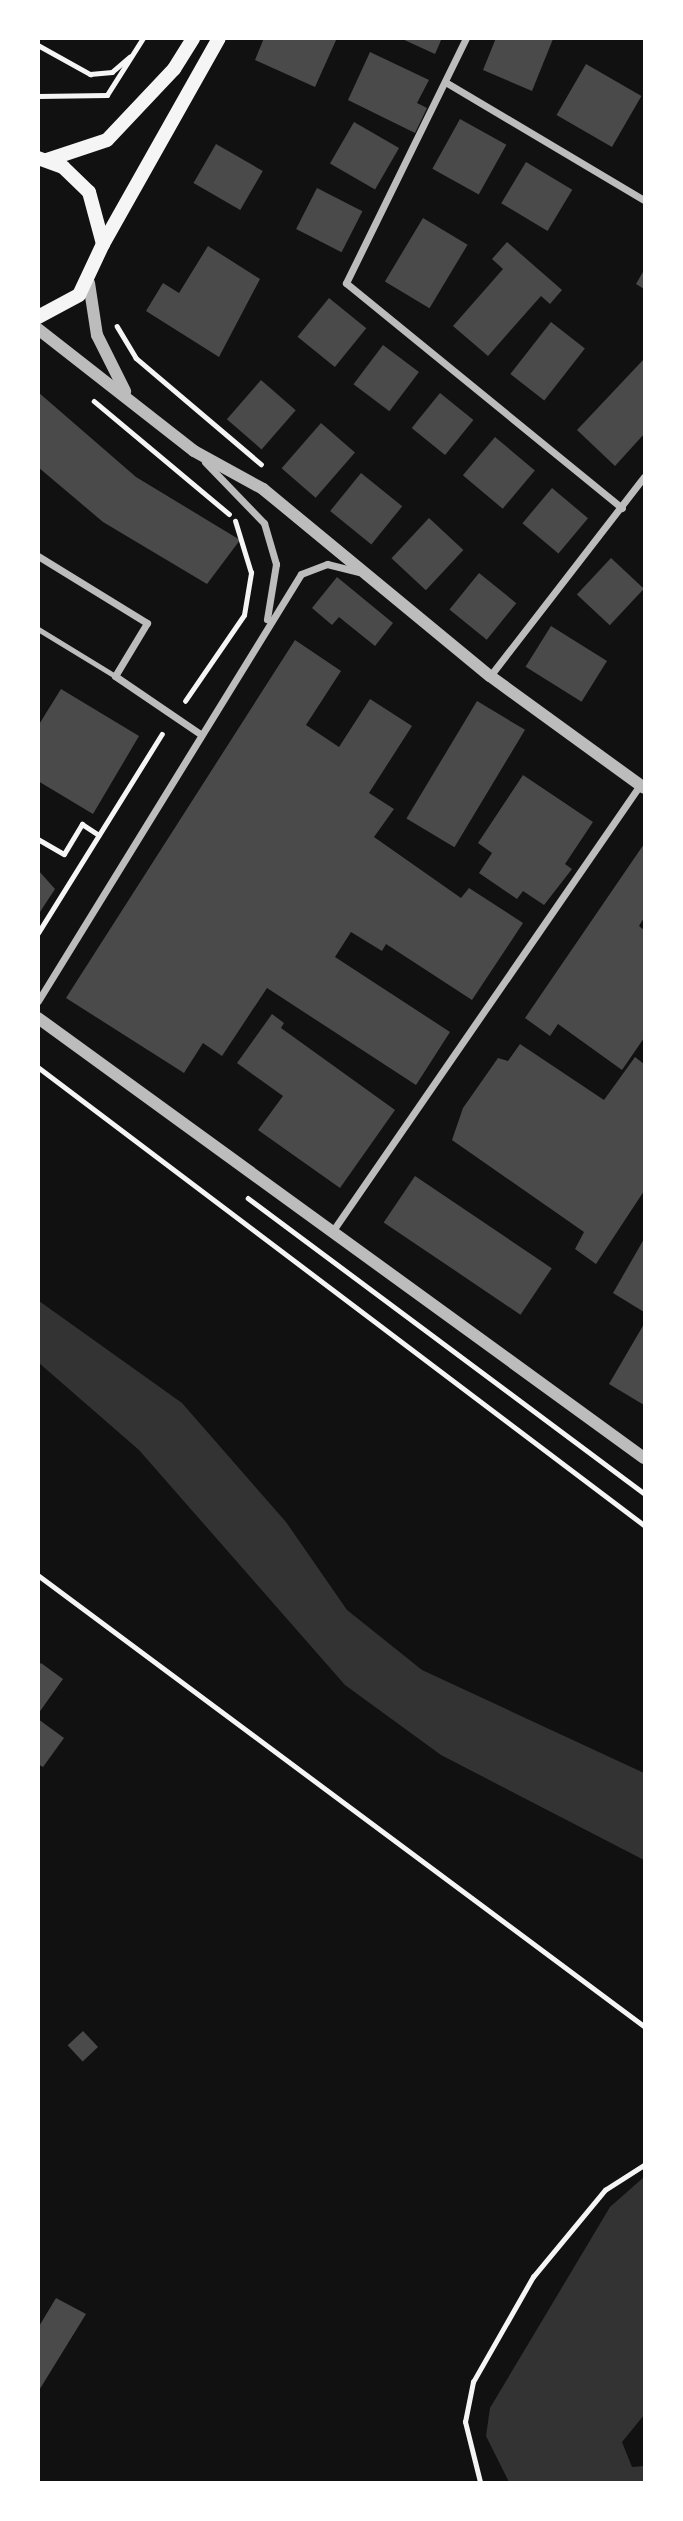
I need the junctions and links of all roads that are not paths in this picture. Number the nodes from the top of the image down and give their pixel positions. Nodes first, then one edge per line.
1 (193, 38) edge
2 (219, 38) edge
3 (466, 38) edge
4 (447, 83) junction
5 (43, 159) edge
6 (645, 200) edge
7 (103, 244) junction
8 (89, 283) junction
9 (38, 317) edge
10 (38, 329) edge
11 (127, 395) junction
12 (194, 451) junction
13 (645, 477) edge
14 (622, 508) junction
15 (38, 556) edge
16 (363, 573) junction
17 (267, 620) junction
18 (38, 629) edge
19 (115, 676) junction
20 (490, 676) junction
21 (199, 733) junction
22 (642, 786) edge
23 (38, 1001) edge
24 (38, 1018) edge
25 (334, 1229) junction
26 (645, 1458) edge

1 - 5 main road
2 - 7 main road
3 - 4 street
4 - 6 street
4 - 14 street
5 - 7 main road
7 - 8 main road
8 - 9 main road
8 - 11 street
10 - 11 street
11 - 12 street
12 - 16 street
12 - 17 street
13 - 14 street
14 - 20 street
15 - 19 street
16 - 17 street
16 - 20 street
17 - 21 street
18 - 19 lane
19 - 21 street
20 - 22 street
21 - 23 street
22 - 25 street
24 - 25 street
25 - 26 street

